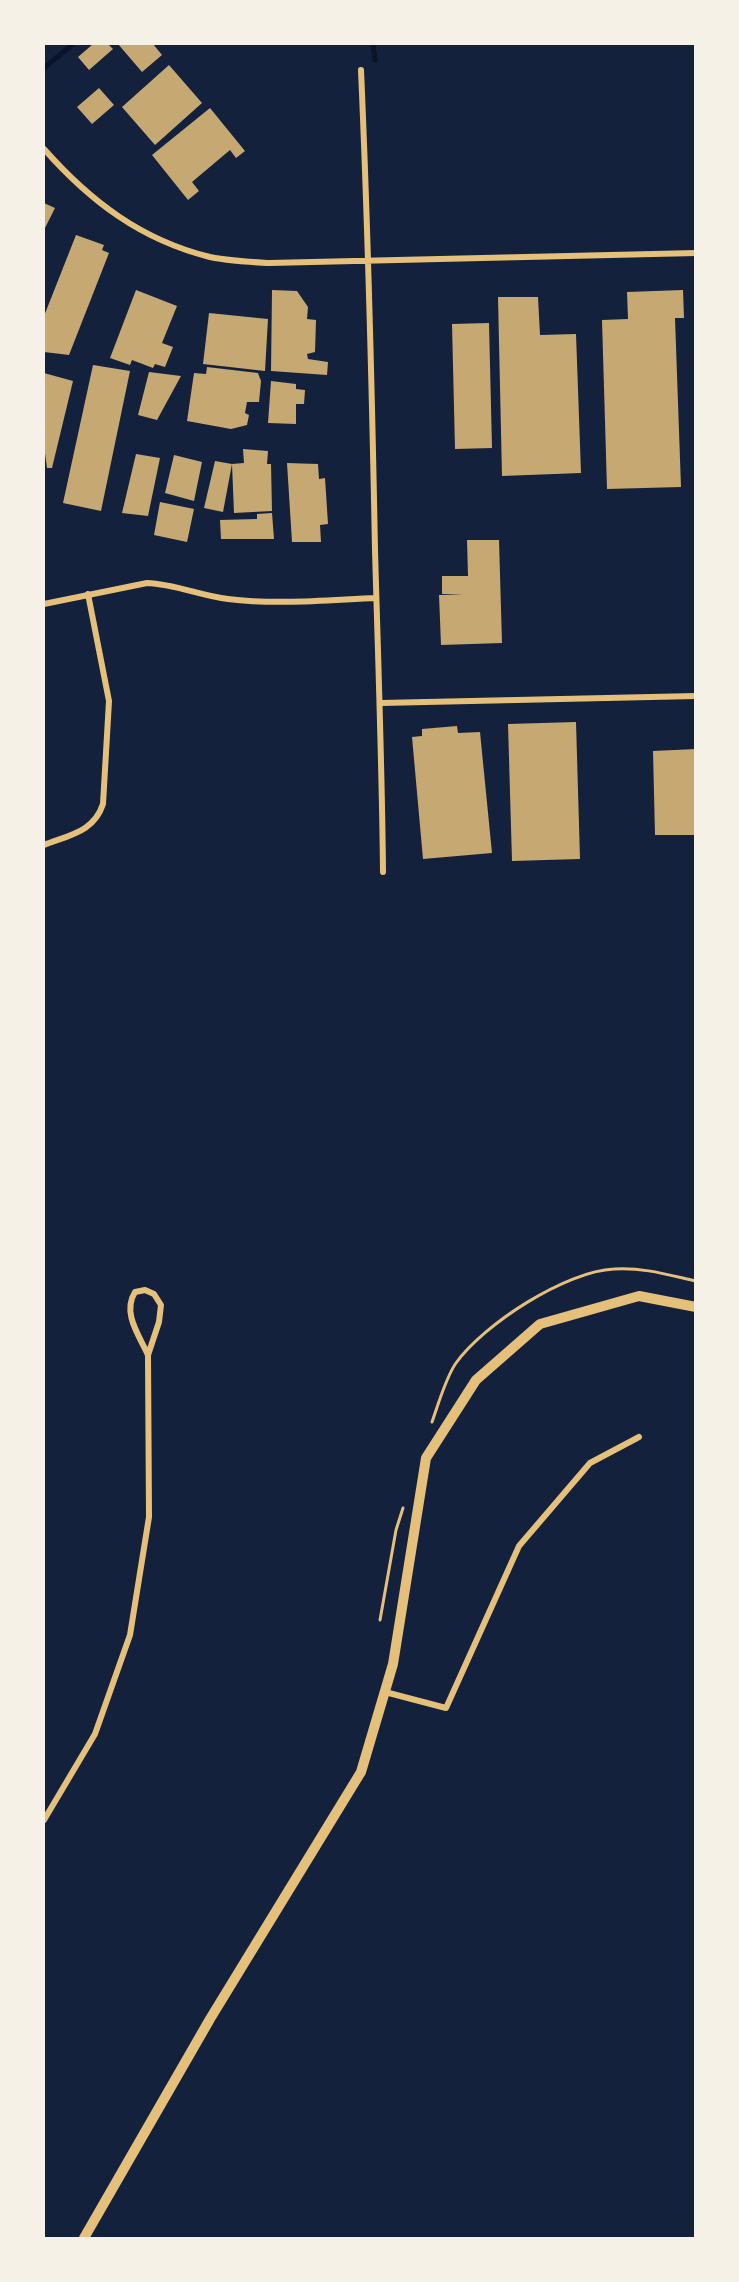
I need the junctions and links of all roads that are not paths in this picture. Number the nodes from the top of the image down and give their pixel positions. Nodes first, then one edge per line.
1 (361, 70) dead end
2 (44, 149) edge
3 (696, 253) edge
4 (369, 261) junction
5 (88, 594) junction
6 (376, 598) junction
7 (44, 603) edge
8 (696, 696) edge
9 (381, 703) junction
10 (44, 845) edge
11 (383, 872) dead end
12 (696, 1307) edge
13 (148, 1355) junction
14 (639, 1437) dead end
15 (385, 1692) junction
16 (44, 1820) edge
17 (84, 2238) edge

1 - 4 street
2 - 4 street
3 - 4 street
4 - 6 street
5 - 6 street
5 - 7 street
5 - 10 street
6 - 9 street
8 - 9 street
9 - 11 street
12 - 15 street
13 - 13 street
13 - 16 street
14 - 15 street
15 - 17 street

